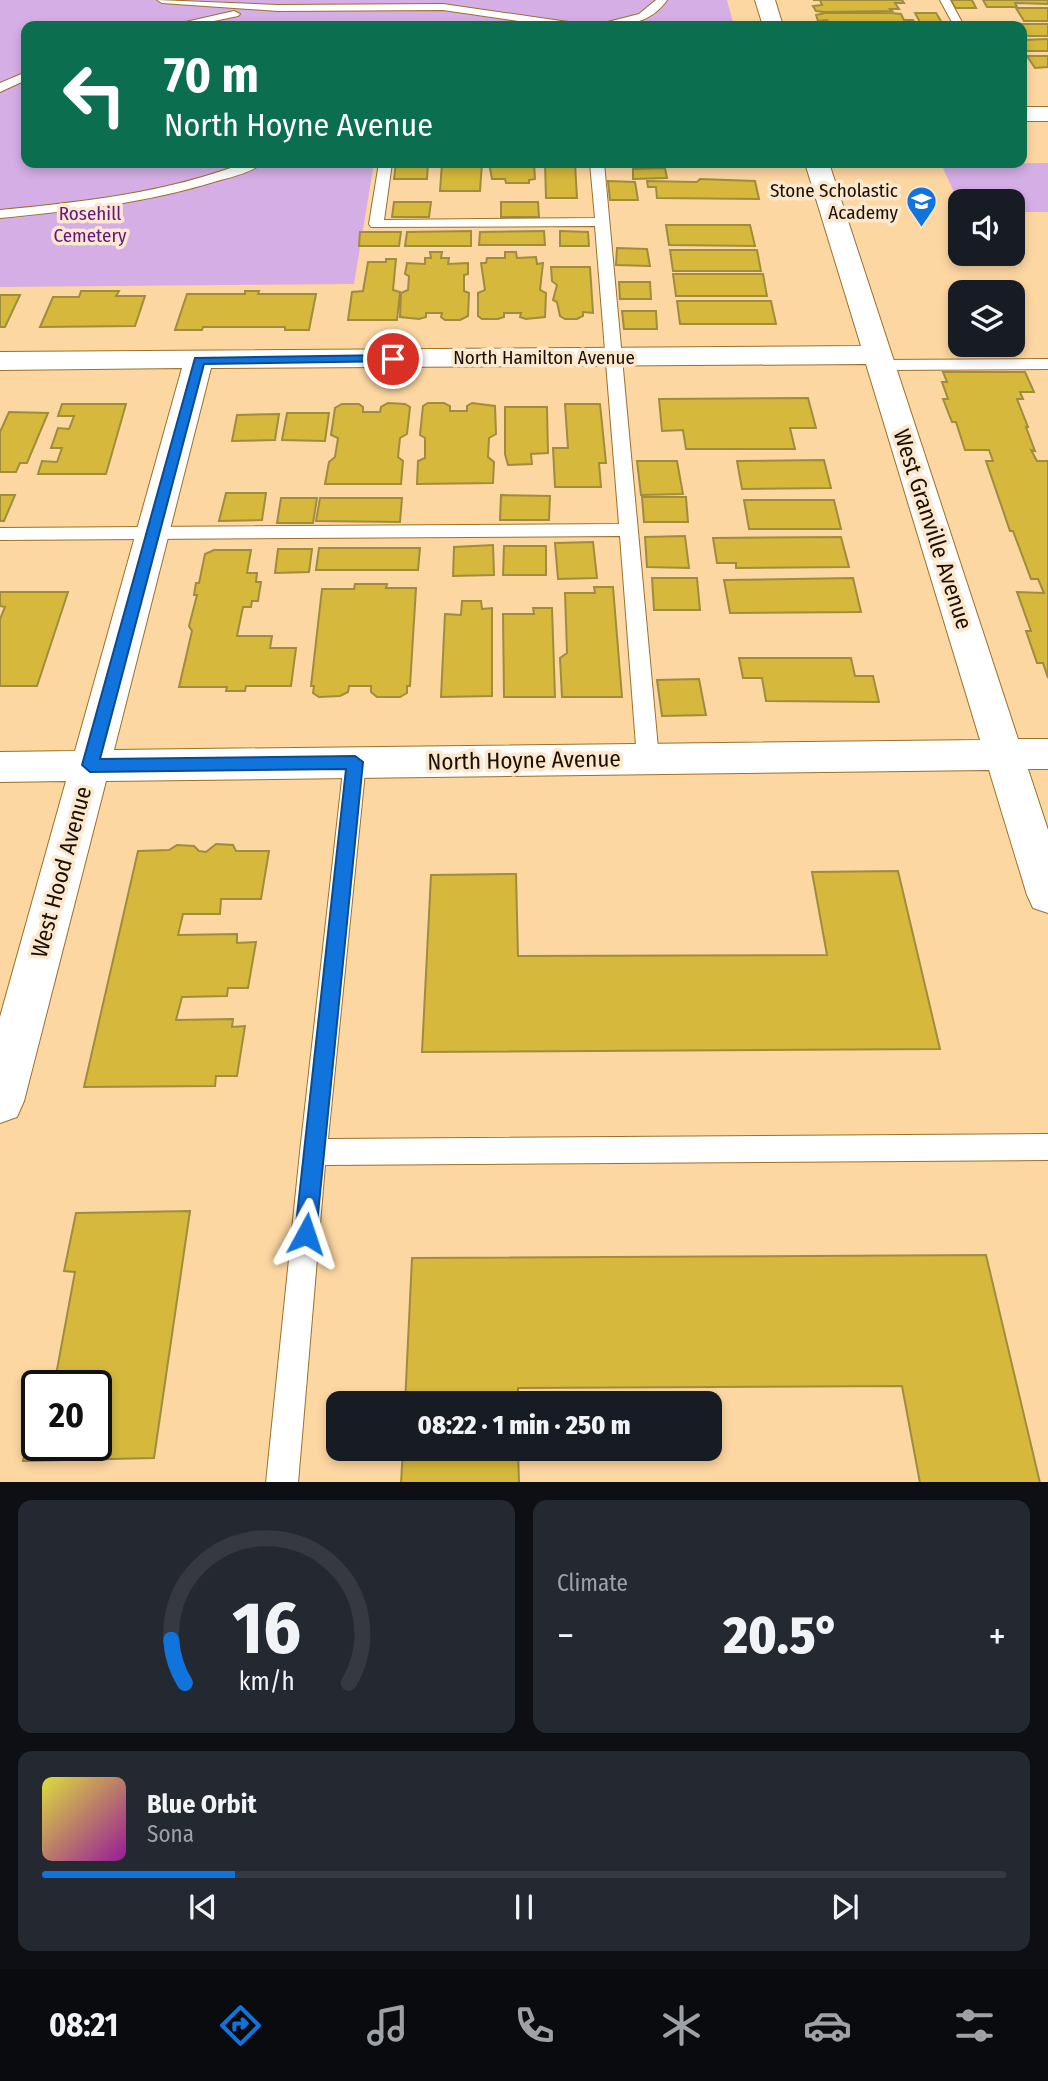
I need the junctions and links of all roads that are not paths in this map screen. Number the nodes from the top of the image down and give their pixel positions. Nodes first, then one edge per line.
1 (162, 0) edge
2 (662, 0) edge
3 (765, 0) edge
4 (945, 0) edge
5 (278, 8) junction
6 (198, 21) edge
7 (540, 21) edge
8 (620, 21) edge
9 (771, 21) edge
10 (956, 21) edge
11 (21, 78) edge
12 (0, 88) edge
13 (1027, 114) edge
14 (1048, 114) edge
15 (239, 168) edge
16 (384, 168) edge
17 (597, 168) edge
18 (819, 168) edge
19 (0, 214) edge
20 (602, 222) junction
21 (614, 357) junction
22 (199, 360) junction
23 (879, 360) junction
24 (0, 361) edge
25 (1048, 364) edge
26 (629, 530) junction
27 (0, 534) edge
28 (152, 534) junction
29 (1048, 754) edge
30 (1004, 755) junction
31 (648, 759) junction
32 (355, 762) junction
33 (90, 765) junction
34 (0, 767) edge
35 (1048, 895) edge
36 (0, 1101) edge
37 (1048, 1147) edge
38 (313, 1152) junction
39 (282, 1482) edge

1 - 5 lane
2 - 8 lane
3 - 9 street
4 - 10 lane
5 - 6 lane
5 - 7 lane
11 - 12 lane
13 - 14 street
15 - 19 lane
16 - 20 lane
17 - 20 lane
18 - 23 street, West Granville Avenue
20 - 21 lane
21 - 22 street, North Hamilton Avenue
21 - 23 street, North Hamilton Avenue
21 - 26 lane
22 - 24 street, North Hamilton Avenue
22 - 28 street, West Hood Avenue
23 - 25 lane
23 - 30 street, West Granville Avenue
26 - 28 lane
26 - 31 lane
27 - 28 lane
28 - 33 street, West Hood Avenue
29 - 30 street, North Hoyne Avenue
30 - 31 street, North Hoyne Avenue
30 - 35 street, West Granville Avenue
31 - 32 street, North Hoyne Avenue
32 - 33 street, North Hoyne Avenue
32 - 38 lane
33 - 34 street, North Hoyne Avenue
33 - 36 street, West Hood Avenue
37 - 38 lane
38 - 39 lane

